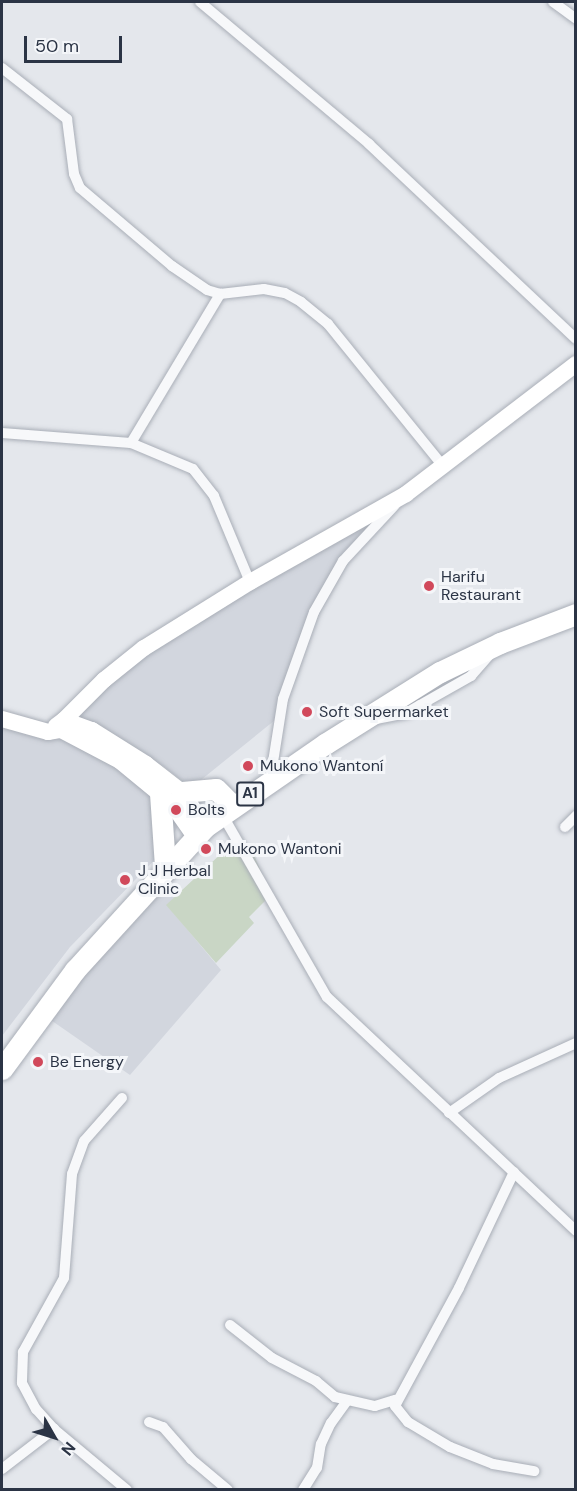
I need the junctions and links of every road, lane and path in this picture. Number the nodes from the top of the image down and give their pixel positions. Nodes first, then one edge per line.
1 (200, 2) edge
2 (554, 2) edge
3 (576, 20) edge
4 (2, 68) edge
5 (220, 294) junction
6 (576, 339) edge
7 (576, 364) edge
8 (2, 433) edge
9 (131, 443) junction
10 (443, 466) junction
11 (406, 494) junction
12 (250, 582) junction
13 (576, 614) edge
14 (2, 719) edge
15 (58, 727) junction
16 (270, 781) junction
17 (182, 792) junction
18 (160, 793) junction
19 (227, 810) junction
20 (576, 816) edge
21 (565, 827) dead end
22 (200, 832) junction
23 (165, 867) junction
24 (576, 1043) edge
25 (2, 1070) edge
26 (122, 1098) dead end
27 (449, 1113) junction
28 (514, 1172) junction
29 (576, 1231) edge
30 (230, 1325) dead end
31 (395, 1400) junction
32 (346, 1401) junction
33 (149, 1422) dead end
34 (54, 1429) junction
35 (2, 1469) edge
36 (534, 1471) dead end
37 (127, 1490) edge
38 (228, 1490) edge
39 (303, 1490) edge

1 - 6 street
2 - 3 street
4 - 5 street
5 - 9 street
5 - 10 street
7 - 10 street
8 - 9 street
9 - 12 street
10 - 11 street
11 - 12 street
11 - 16 street
12 - 15 street
13 - 16 highway, A1
14 - 15 street
15 - 17 street
15 - 18 street
16 - 19 highway, A1
17 - 19 highway
17 - 22 street
18 - 22 street
18 - 23 highway
19 - 22 highway, A1
19 - 27 street
20 - 21 street
22 - 23 highway, A1
23 - 25 highway, A1
24 - 27 street
26 - 34 street
27 - 28 street
28 - 29 street
28 - 31 street
30 - 32 street
31 - 32 street
31 - 36 street
32 - 39 street
33 - 38 street
34 - 35 street
34 - 37 street

